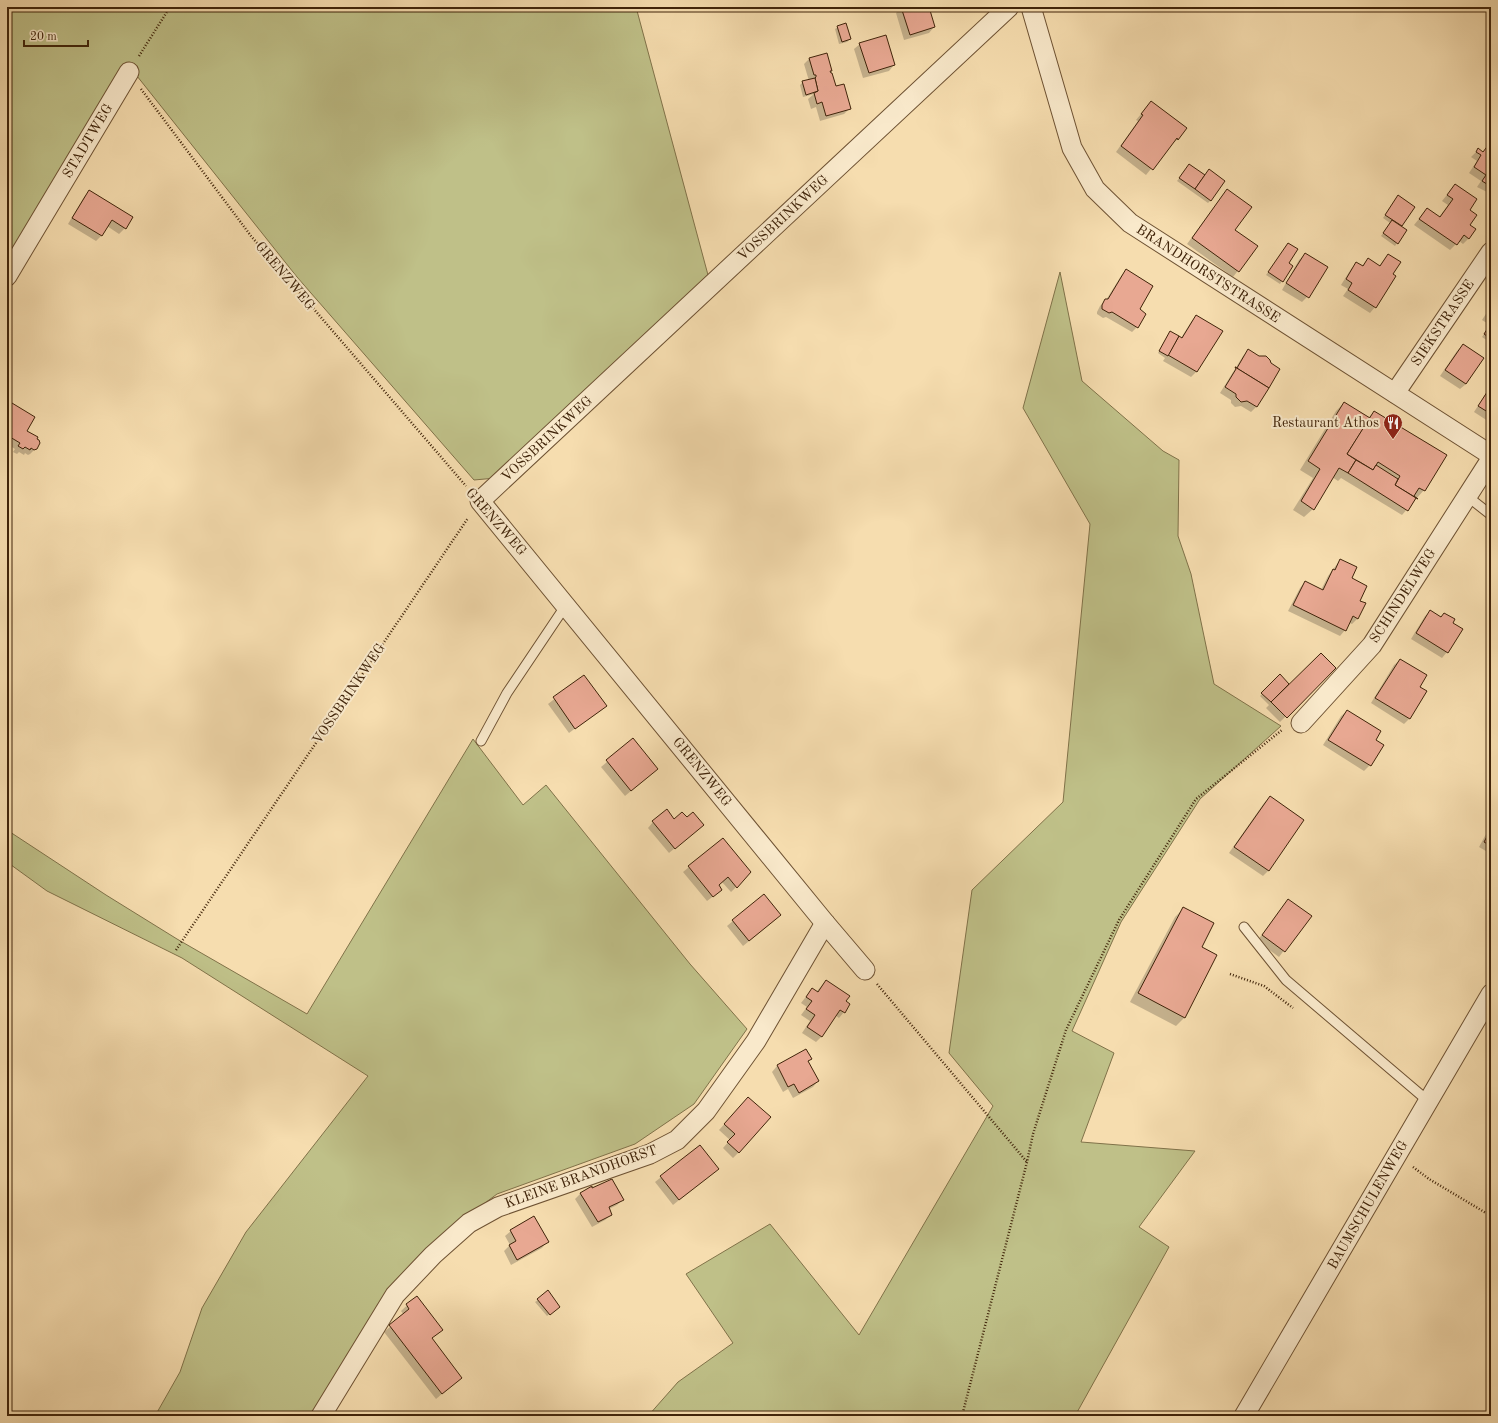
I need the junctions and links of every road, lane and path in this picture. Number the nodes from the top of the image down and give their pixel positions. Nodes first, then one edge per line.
1 (170, 7) edge
2 (1009, 7) edge
3 (1031, 7) edge
4 (128, 72) junction
5 (1491, 252) edge
6 (7, 276) edge
7 (1395, 393) junction
8 (1491, 455) edge
9 (1491, 459) edge
10 (1467, 496) junction
11 (480, 501) junction
12 (1491, 515) edge
13 (566, 605) junction
14 (1301, 723) joint
15 (481, 742) dead end
16 (824, 923) junction
17 (1244, 927) dead end
18 (176, 950) dead end
19 (865, 970) joint
20 (1230, 974) dead end
21 (1491, 994) edge
22 (1295, 1010) dead end
23 (1428, 1101) junction
24 (1397, 1155) junction
25 (1027, 1162) junction
26 (1491, 1216) edge
27 (321, 1416) edge
28 (962, 1416) edge
29 (1244, 1416) edge

1 - 4 path
2 - 11 street, VOSSBRINKWEG
3 - 7 street, BRANDHORSTSTRASSE
4 - 6 street, STADTWEG
4 - 11 path, GRENZWEG
5 - 7 street, SIEKSTRASSE
7 - 8 street, BRANDHORSTSTRASSE
9 - 10 street, SCHINDELWEG
10 - 12 lane
10 - 14 street, SCHINDELWEG
11 - 13 street, GRENZWEG
11 - 18 path, VOSSBRINKWEG
13 - 15 lane
13 - 16 street, GRENZWEG
14 - 25 path
16 - 19 street, GRENZWEG
16 - 27 street, KLEINE BRANDHORST
17 - 23 lane
19 - 25 path
20 - 22 path
21 - 23 street, BAUMSCHULENWEG
23 - 24 street, BAUMSCHULENWEG
24 - 26 path
24 - 29 street, BAUMSCHULENWEG
25 - 28 path

